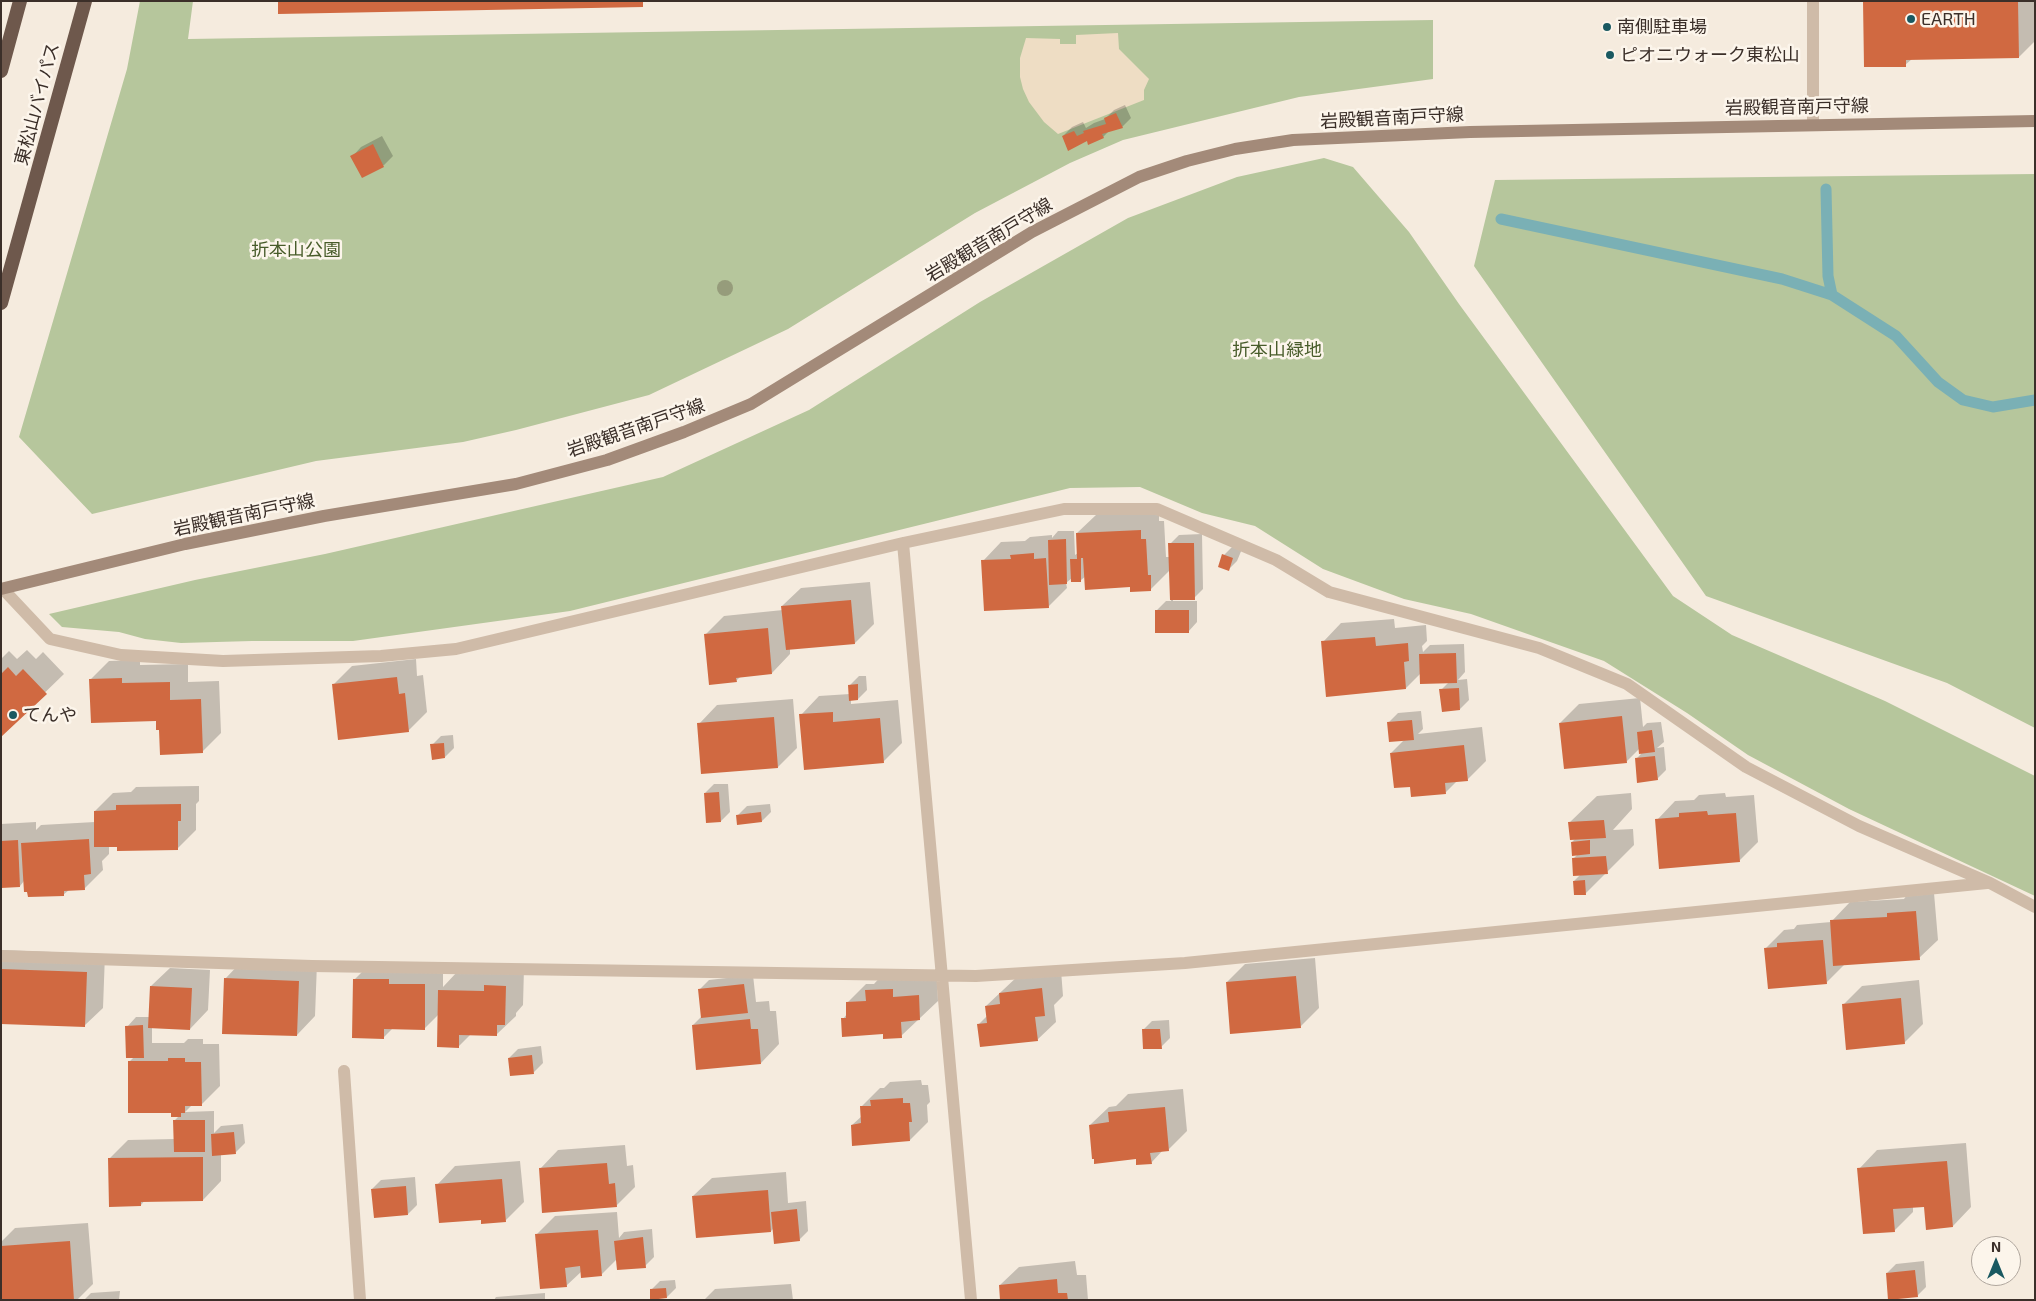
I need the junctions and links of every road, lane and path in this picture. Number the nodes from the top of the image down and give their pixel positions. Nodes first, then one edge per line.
1 (20, 1) edge
2 (85, 1) edge
3 (1813, 1) edge
4 (1, 71) edge
5 (2035, 121) edge
6 (1813, 124) junction
7 (1, 303) edge
8 (903, 543) junction
9 (2, 589) edge
10 (1990, 883) junction
11 (2035, 906) edge
12 (1, 956) edge
13 (941, 976) junction
14 (344, 1071) dead end
15 (360, 1300) edge
16 (970, 1300) edge

1 - 4 highway
2 - 7 highway, 東松山バイパス
3 - 6 street
5 - 6 main road, 岩殿観音南戸守線
6 - 9 main road, 岩殿観音南戸守線
8 - 9 street
8 - 10 street
8 - 13 street
10 - 11 street
10 - 13 street
12 - 13 street
13 - 16 street
14 - 15 street

